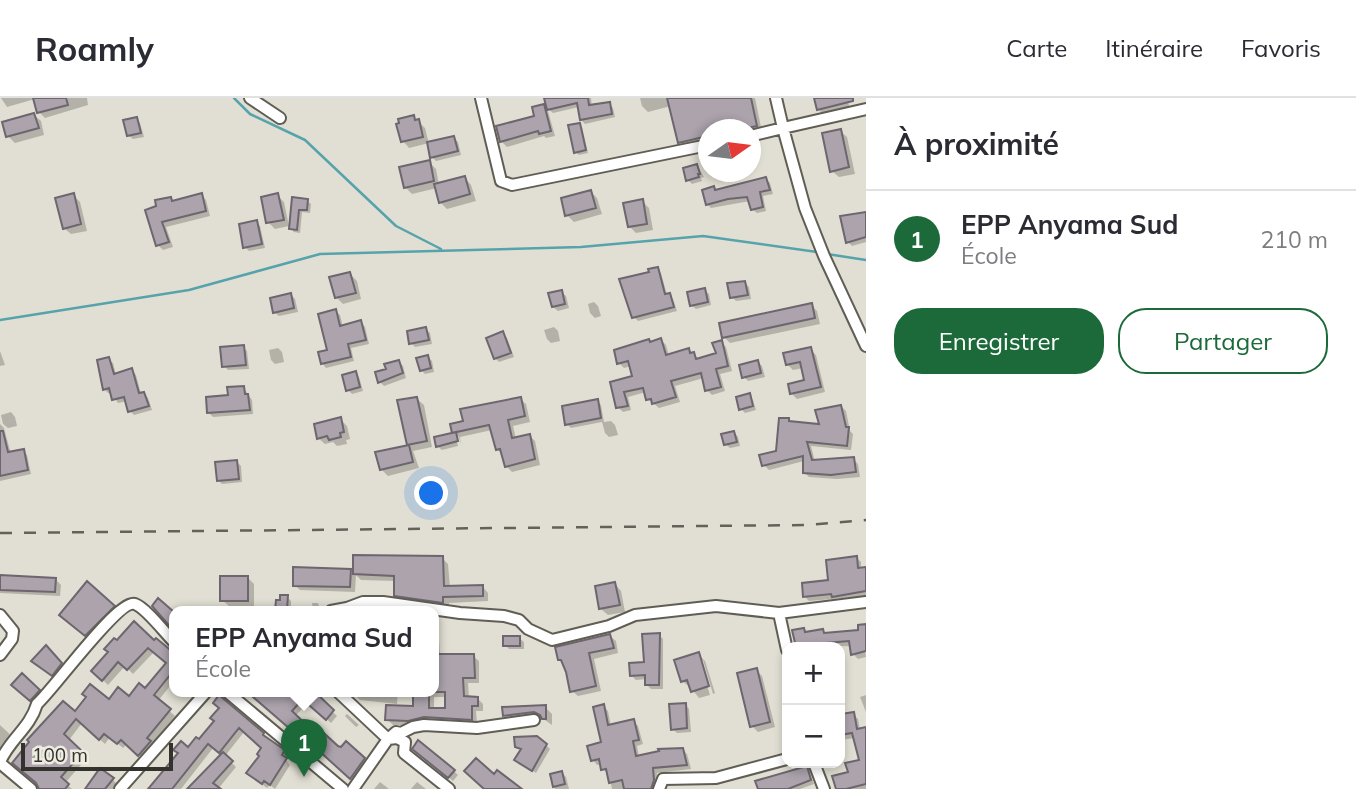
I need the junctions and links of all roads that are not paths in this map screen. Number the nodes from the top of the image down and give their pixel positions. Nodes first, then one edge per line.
1 (250, 98) edge
2 (481, 98) edge
3 (776, 98) edge
4 (866, 109) edge
5 (280, 118) dead end
6 (782, 128) junction
7 (761, 133) edge
8 (698, 147) edge
9 (866, 346) edge
10 (866, 601) edge
11 (352, 606) edge
12 (411, 606) edge
13 (439, 610) edge
14 (779, 613) junction
15 (0, 615) edge
16 (169, 637) edge
17 (785, 642) edge
18 (0, 655) edge
19 (202, 697) edge
20 (233, 697) edge
21 (343, 697) edge
22 (534, 720) dead end
23 (388, 739) junction
24 (782, 760) edge
25 (0, 763) edge
26 (816, 768) edge
27 (31, 789) edge
28 (120, 789) edge
29 (343, 789) edge
30 (353, 789) edge
31 (449, 789) edge
32 (659, 789) edge
33 (824, 789) edge

1 - 5 street
2 - 8 street
3 - 6 street
4 - 6 street
6 - 7 street
6 - 9 street
10 - 14 street
11 - 12 street
13 - 14 street
14 - 17 street
15 - 18 street
16 - 25 street
19 - 28 street
20 - 29 street
21 - 23 street
22 - 23 street
23 - 30 street
23 - 31 street
24 - 32 street
25 - 27 street
26 - 33 street

